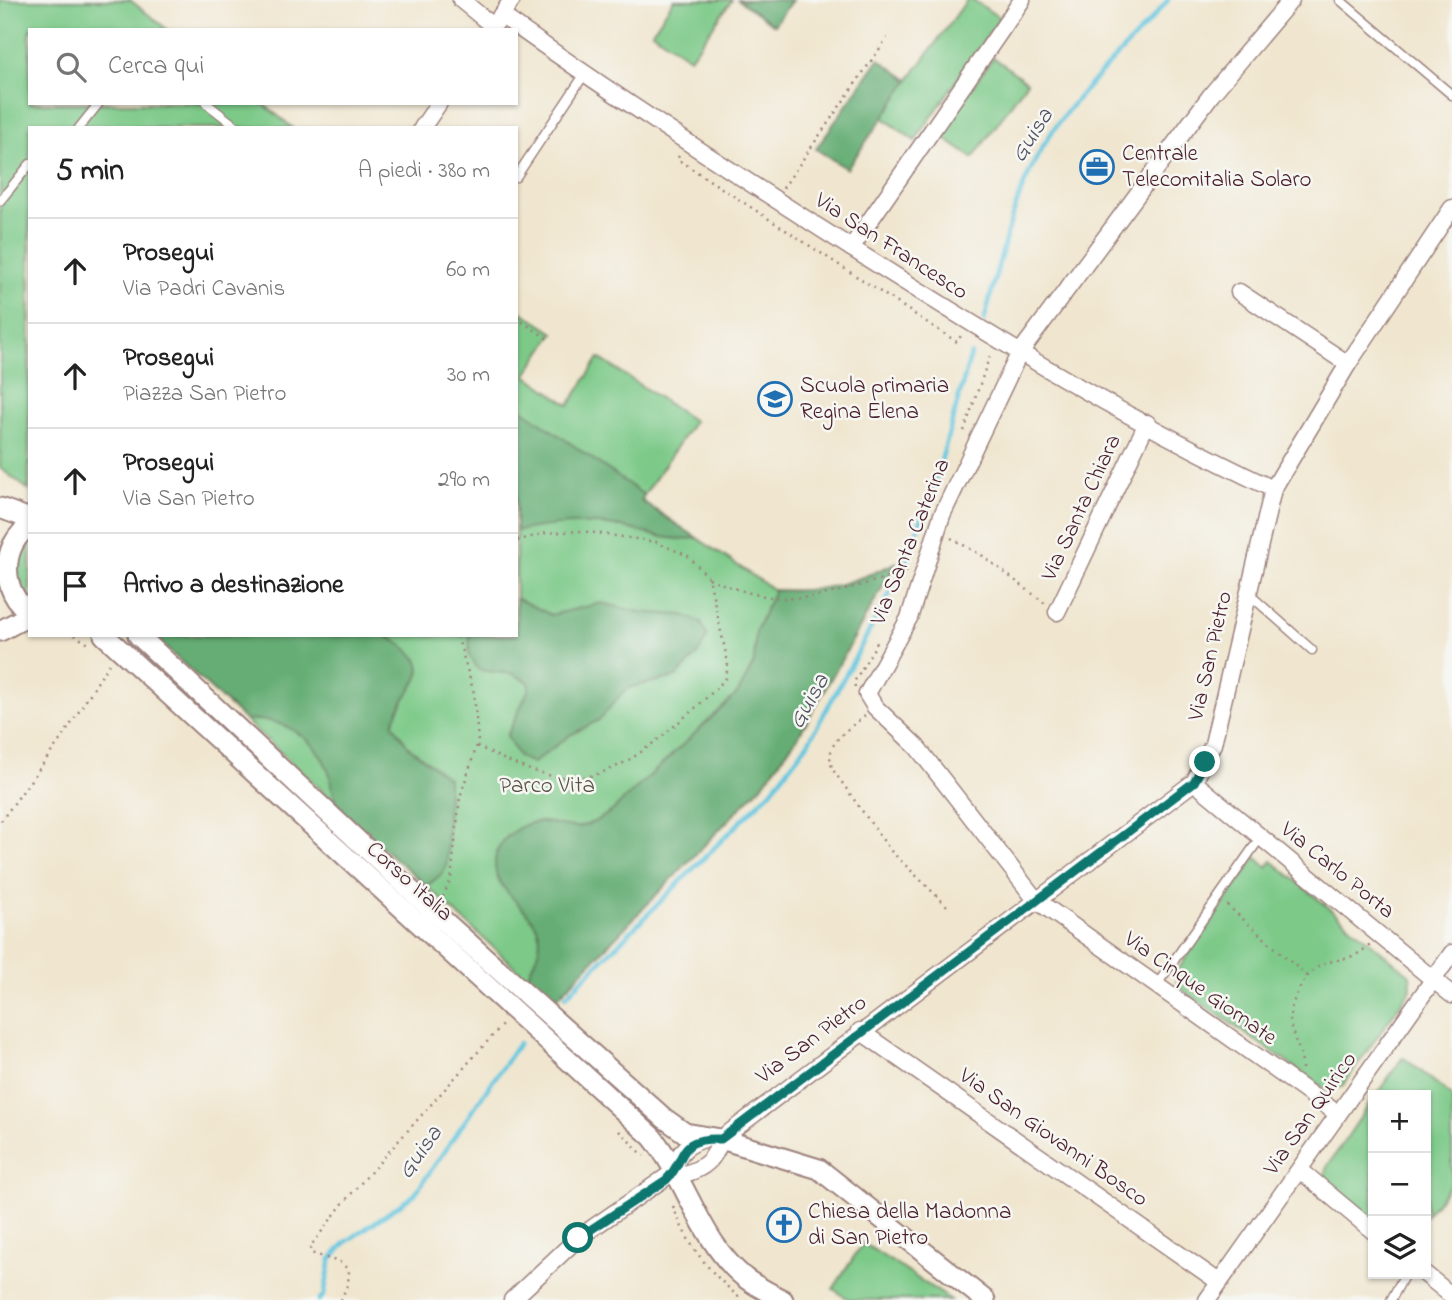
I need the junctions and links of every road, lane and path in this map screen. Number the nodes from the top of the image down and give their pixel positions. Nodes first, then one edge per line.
1 (461, 0) edge
2 (512, 0) edge
3 (1022, 0) edge
4 (1291, 0) edge
5 (1340, 0) edge
6 (495, 24) edge
7 (518, 37) edge
8 (887, 38) dead end
9 (584, 75) junction
10 (1452, 95) edge
11 (97, 105) edge
12 (209, 105) edge
13 (438, 105) edge
14 (81, 126) edge
15 (235, 126) edge
16 (423, 126) edge
17 (684, 149) dead end
18 (28, 166) edge
19 (518, 174) edge
20 (775, 199) junction
21 (0, 201) edge
22 (1452, 208) edge
23 (851, 248) junction
24 (1239, 292) dead end
25 (518, 319) edge
26 (964, 330) dead end
27 (550, 340) dead end
28 (992, 349) dead end
29 (1019, 354) junction
30 (1348, 364) junction
31 (1147, 423) junction
32 (962, 436) dead end
33 (1273, 489) junction
34 (0, 508) edge
35 (28, 518) edge
36 (28, 527) edge
37 (935, 531) junction
38 (518, 541) edge
39 (1, 559) edge
40 (709, 578) junction
41 (907, 578) dead end
42 (2, 590) edge
43 (1249, 594) junction
44 (28, 611) edge
45 (1057, 612) joint
46 (28, 614) edge
47 (0, 631) edge
48 (880, 636) dead end
49 (140, 637) edge
50 (458, 637) edge
51 (111, 642) edge
52 (1312, 650) dead end
53 (863, 693) junction
54 (875, 707) junction
55 (477, 746) junction
56 (1194, 782) junction
57 (1, 821) edge
58 (1260, 838) junction
59 (1219, 898) junction
60 (1036, 900) junction
61 (947, 906) dead end
62 (434, 912) junction
63 (1378, 935) junction
64 (1452, 953) edge
65 (1308, 977) junction
66 (1434, 980) junction
67 (1156, 986) junction
68 (1452, 995) edge
69 (516, 1013) junction
70 (860, 1031) junction
71 (1296, 1085) junction
72 (1338, 1114) junction
73 (714, 1138) junction
74 (1300, 1170) junction
75 (675, 1171) junction
76 (1368, 1227) edge
77 (1402, 1279) edge
78 (1431, 1279) edge
79 (1219, 1282) junction
80 (1452, 1296) edge
81 (341, 1300) edge
82 (512, 1300) edge
83 (783, 1300) edge
84 (985, 1300) edge
85 (1207, 1300) edge
86 (1391, 1300) edge

1 - 6 street, Via San Francesco
2 - 6 street
3 - 23 street
4 - 29 street, Via Santa Caterina
5 - 10 lane
7 - 9 street, Via San Francesco
8 - 20 path
9 - 19 lane
9 - 20 street, Via San Francesco
11 - 14 lane
12 - 15 lane
13 - 16 street
17 - 26 path
18 - 21 lane
20 - 23 street, Via San Francesco
22 - 30 street, Via San Pietro
23 - 29 street, Via San Francesco
24 - 30 street
25 - 27 path
28 - 32 path
29 - 31 street, Via San Francesco
29 - 37 street, Via Santa Caterina
30 - 33 street, Via San Pietro
31 - 33 street, Via San Francesco
31 - 45 street, Via Santa Chiara
33 - 43 street, Via San Pietro
34 - 35 street
36 - 39 street
37 - 45 path
37 - 53 street, Via Santa Caterina
38 - 40 path
39 - 42 street
40 - 41 path
40 - 55 path
42 - 44 street
43 - 52 lane
43 - 56 street, Via San Pietro
46 - 47 street
48 - 53 path
49 - 62 street, Corso Italia
50 - 55 path
51 - 57 path
51 - 69 street, Corso Italia
53 - 54 street
54 - 60 street
54 - 61 path
55 - 62 path
56 - 58 street, Via Carlo Porta
56 - 60 street, Via San Pietro
58 - 59 lane
58 - 63 street, Via Carlo Porta
59 - 65 path
59 - 67 lane
60 - 67 street, Via Cinque Giornate
60 - 70 street, Via San Pietro
62 - 73 street, Corso Italia
63 - 65 path
63 - 66 street, Via Carlo Porta
64 - 66 street, Via San Quirico
65 - 71 path
66 - 68 street, Via Carlo Porta
66 - 72 street, Via San Quirico
67 - 71 street, Via Cinque Giornate
69 - 75 street, Corso Italia
69 - 81 path
70 - 73 street, Via San Pietro
70 - 79 street, Via San Giovanni Bosco
71 - 72 street, Via Cinque Giornate
72 - 74 street, Via San Quirico
73 - 75 street, Via San Pietro
73 - 75 street
73 - 84 street
74 - 76 street
74 - 79 street, Via San Quirico
75 - 82 street
75 - 83 street, Corso Italia
77 - 86 lane
78 - 80 street
79 - 85 street, Via San Quirico

